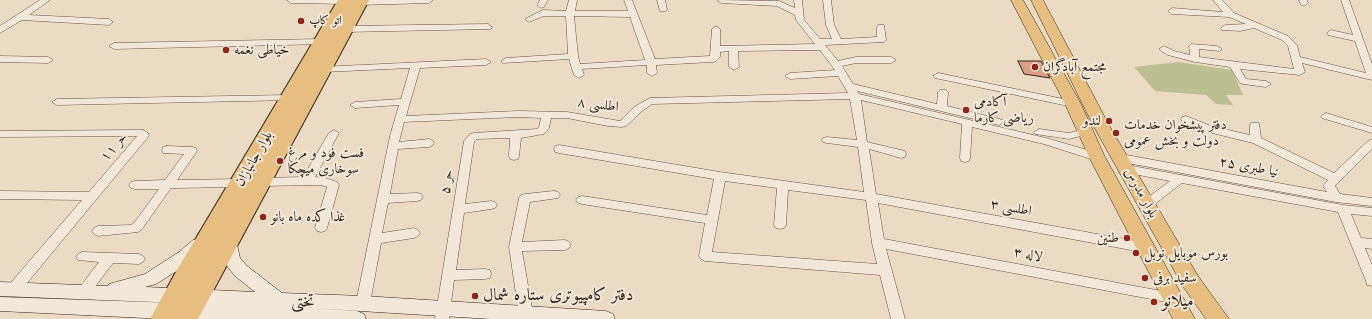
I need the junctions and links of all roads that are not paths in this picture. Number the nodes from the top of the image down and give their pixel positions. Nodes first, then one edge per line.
1 (46, 0) edge
2 (291, 0) edge
3 (428, 0) edge
4 (573, 0) edge
5 (628, 0) edge
6 (721, 0) edge
7 (798, 0) edge
8 (827, 0) edge
9 (1017, 0) edge
10 (1037, 0) edge
11 (1217, 0) edge
12 (1345, 0) edge
13 (353, 1) edge
14 (1172, 11) dead end
15 (570, 14) junction
16 (633, 14) junction
17 (799, 14) junction
18 (1231, 15) junction
19 (19, 18) junction
20 (529, 19) dead end
21 (109, 22) dead end
22 (1258, 25) junction
23 (488, 26) dead end
24 (881, 27) dead end
25 (1225, 28) dead end
26 (345, 29) junction
27 (716, 29) dead end
28 (0, 30) edge
29 (1331, 33) dead end
30 (838, 41) junction
31 (322, 42) junction
32 (1360, 42) junction
33 (820, 44) junction
34 (114, 46) dead end
35 (1372, 47) edge
36 (734, 48) junction
37 (715, 49) junction
38 (1164, 49) dead end
39 (1217, 49) dead end
40 (573, 56) junction
41 (0, 59) edge
42 (1195, 59) junction
43 (1296, 59) junction
44 (48, 60) dead end
45 (891, 60) dead end
46 (506, 61) dead end
47 (486, 62) dead end
48 (651, 62) junction
49 (416, 65) junction
50 (1233, 65) junction
51 (734, 67) dead end
52 (839, 68) junction
53 (323, 69) junction
54 (652, 73) dead end
55 (790, 76) dead end
56 (938, 76) dead end
57 (1372, 77) edge
58 (1266, 84) dead end
59 (853, 91) junction
60 (943, 92) dead end
61 (289, 98) junction
62 (57, 102) dead end
63 (405, 102) junction
64 (1073, 104) junction
65 (355, 105) dead end
66 (942, 109) junction
67 (547, 115) junction
68 (1326, 116) dead end
69 (401, 119) junction
70 (1186, 119) dead end
71 (967, 123) junction
72 (1255, 125) dead end
73 (1372, 130) edge
74 (1085, 132) junction
75 (334, 133) dead end
76 (0, 134) edge
77 (516, 135) junction
78 (827, 140) dead end
79 (1256, 140) junction
80 (429, 143) dead end
81 (863, 144) junction
82 (394, 146) junction
83 (559, 149) dead end
84 (167, 150) dead end
85 (1370, 150) edge
86 (901, 154) dead end
87 (514, 156) dead end
88 (1097, 157) junction
89 (965, 158) dead end
90 (1124, 163) junction
91 (720, 176) junction
92 (1180, 178) junction
93 (1334, 178) junction
94 (307, 181) junction
95 (260, 182) junction
96 (240, 183) junction
97 (169, 184) junction
98 (135, 185) dead end
99 (783, 185) junction
100 (1240, 185) junction
101 (554, 194) dead end
102 (0, 195) edge
103 (91, 196) junction
104 (417, 197) dead end
105 (870, 197) junction
106 (1336, 198) junction
107 (383, 199) junction
108 (582, 200) dead end
109 (1372, 202) edge
110 (1147, 204) junction
111 (492, 205) dead end
112 (459, 209) junction
113 (1343, 209) junction
114 (1372, 212) edge
115 (712, 220) junction
116 (780, 225) dead end
117 (321, 228) dead end
118 (98, 231) dead end
119 (414, 233) dead end
120 (218, 238) junction
121 (375, 239) junction
122 (1357, 242) junction
123 (878, 243) junction
124 (1372, 244) edge
125 (565, 245) dead end
126 (515, 247) junction
127 (1147, 248) junction
128 (82, 257) dead end
129 (110, 258) junction
130 (139, 259) dead end
131 (885, 270) junction
132 (485, 274) dead end
133 (449, 275) junction
134 (1372, 281) edge
135 (1191, 282) junction
136 (102, 293) junction
137 (1172, 298) junction
138 (3, 299) edge
139 (84, 300) junction
140 (280, 300) junction
141 (168, 309) edge
142 (190, 309) edge
143 (360, 311) edge
144 (265, 313) junction
145 (526, 314) junction
146 (443, 316) edge
147 (118, 319) edge
148 (239, 319) edge
149 (606, 319) edge
150 (898, 319) edge
151 (1184, 319) edge
152 (1204, 319) edge
153 (1218, 319) edge

1 - 19 street
2 - 13 street
3 - 13 street
4 - 15 street
5 - 16 street
6 - 17 street
7 - 17 street
8 - 30 street
9 - 64 main road, بلوار مدرس
10 - 90 main road, بلوار مدرس
11 - 18 street
12 - 32 street
13 - 26 highway, بلوار جانبازان
13 - 31 highway, بلوار جانبازان
14 - 18 street
15 - 16 street
15 - 20 street
15 - 40 street
16 - 48 street
17 - 33 street
18 - 22 street
19 - 21 street
19 - 28 street
22 - 25 street
22 - 43 street
23 - 26 street
24 - 30 street
26 - 53 highway, بلوار جانبازان
27 - 37 street
29 - 32 street
30 - 33 street
31 - 34 street
31 - 61 highway, بلوار جانبازان
32 - 35 street
32 - 57 street
33 - 36 street
33 - 52 street
36 - 37 street
36 - 51 street
37 - 48 street
38 - 42 street
39 - 42 street
40 - 46 street
40 - 48 street
41 - 44 street
42 - 50 street
43 - 50 street
43 - 57 street
45 - 52 street
47 - 49 street
48 - 54 street
49 - 53 street
49 - 63 street
50 - 58 street
52 - 55 street
52 - 59 street
53 - 95 highway, بلوار جانبازان
56 - 64 street
59 - 66 street
59 - 67 street, اطلسی ۸
59 - 71 street
59 - 81 street
60 - 66 street
61 - 62 street
61 - 96 highway, بلوار جانبازان
63 - 65 street
63 - 69 street
64 - 74 main road, بلوار مدرس
66 - 74 street
67 - 69 street, اطلسی ۸
67 - 77 street, حر ۵
68 - 73 street
69 - 82 street
70 - 79 street
71 - 88 street
71 - 89 street
72 - 79 street
74 - 88 main road, بلوار مدرس
75 - 94 street
76 - 103 street, حر ۱۱
77 - 87 street
77 - 112 street, حر ۵
78 - 81 street
79 - 93 street
80 - 82 street
81 - 86 street
81 - 105 street
82 - 107 street
83 - 91 street, اطلسی ۳
84 - 97 street
85 - 93 street
88 - 127 main road, بلوار مدرس
90 - 92 street, نیا طبری ۲۵
90 - 100 street, نیا طبری ۲۵
90 - 110 main road, بلوار مدرس
91 - 99 street, اطلسی ۳
91 - 115 street
92 - 100 street, نیا طبری ۲۵
92 - 110 street
93 - 106 street
94 - 95 street
94 - 117 street
95 - 120 highway, بلوار جانبازان
96 - 97 street
96 - 120 highway, بلوار جانبازان
97 - 98 street
97 - 118 street
99 - 105 street, اطلسی ۳
99 - 116 street
100 - 106 street, نیا طبری ۲۵
100 - 113 street, نیا طبری ۲۵
101 - 126 street
102 - 103 street
103 - 138 street, حر ۱۱
104 - 107 street
105 - 123 street
105 - 127 street, اطلسی ۳
106 - 109 street, نیا طبری ۲۵
107 - 121 street
108 - 115 street
110 - 135 main road, بلوار مدرس
111 - 112 street
112 - 133 street, حر ۵
113 - 114 street, نیا طبری ۲۵
113 - 122 street
115 - 131 street
119 - 121 street
120 - 136 main road
120 - 140 main road
120 - 141 highway, بلوار جانبازان
120 - 142 highway, بلوار جانبازان
121 - 143 street
122 - 124 street
122 - 134 street
123 - 131 street
123 - 137 street, لاله ۳
125 - 126 street
126 - 145 street
127 - 137 main road, بلوار مدرس
128 - 129 street
129 - 130 street
129 - 139 street
131 - 150 street
132 - 133 street
133 - 146 street, حر ۵
135 - 152 main road
135 - 153 main road, بلوار مدرس
136 - 139 main road, تختی
136 - 141 main road, تختی
137 - 151 main road, بلوار مدرس
138 - 139 main road, تختی
139 - 141 main road, تختی
139 - 147 main road
140 - 142 main road, تختی
140 - 143 main road, تختی
141 - 142 main road, تختی
142 - 144 main road, تختی
143 - 144 main road, تختی
143 - 146 main road, تختی
144 - 148 main road
145 - 146 main road, تختی
145 - 149 main road, تختی

